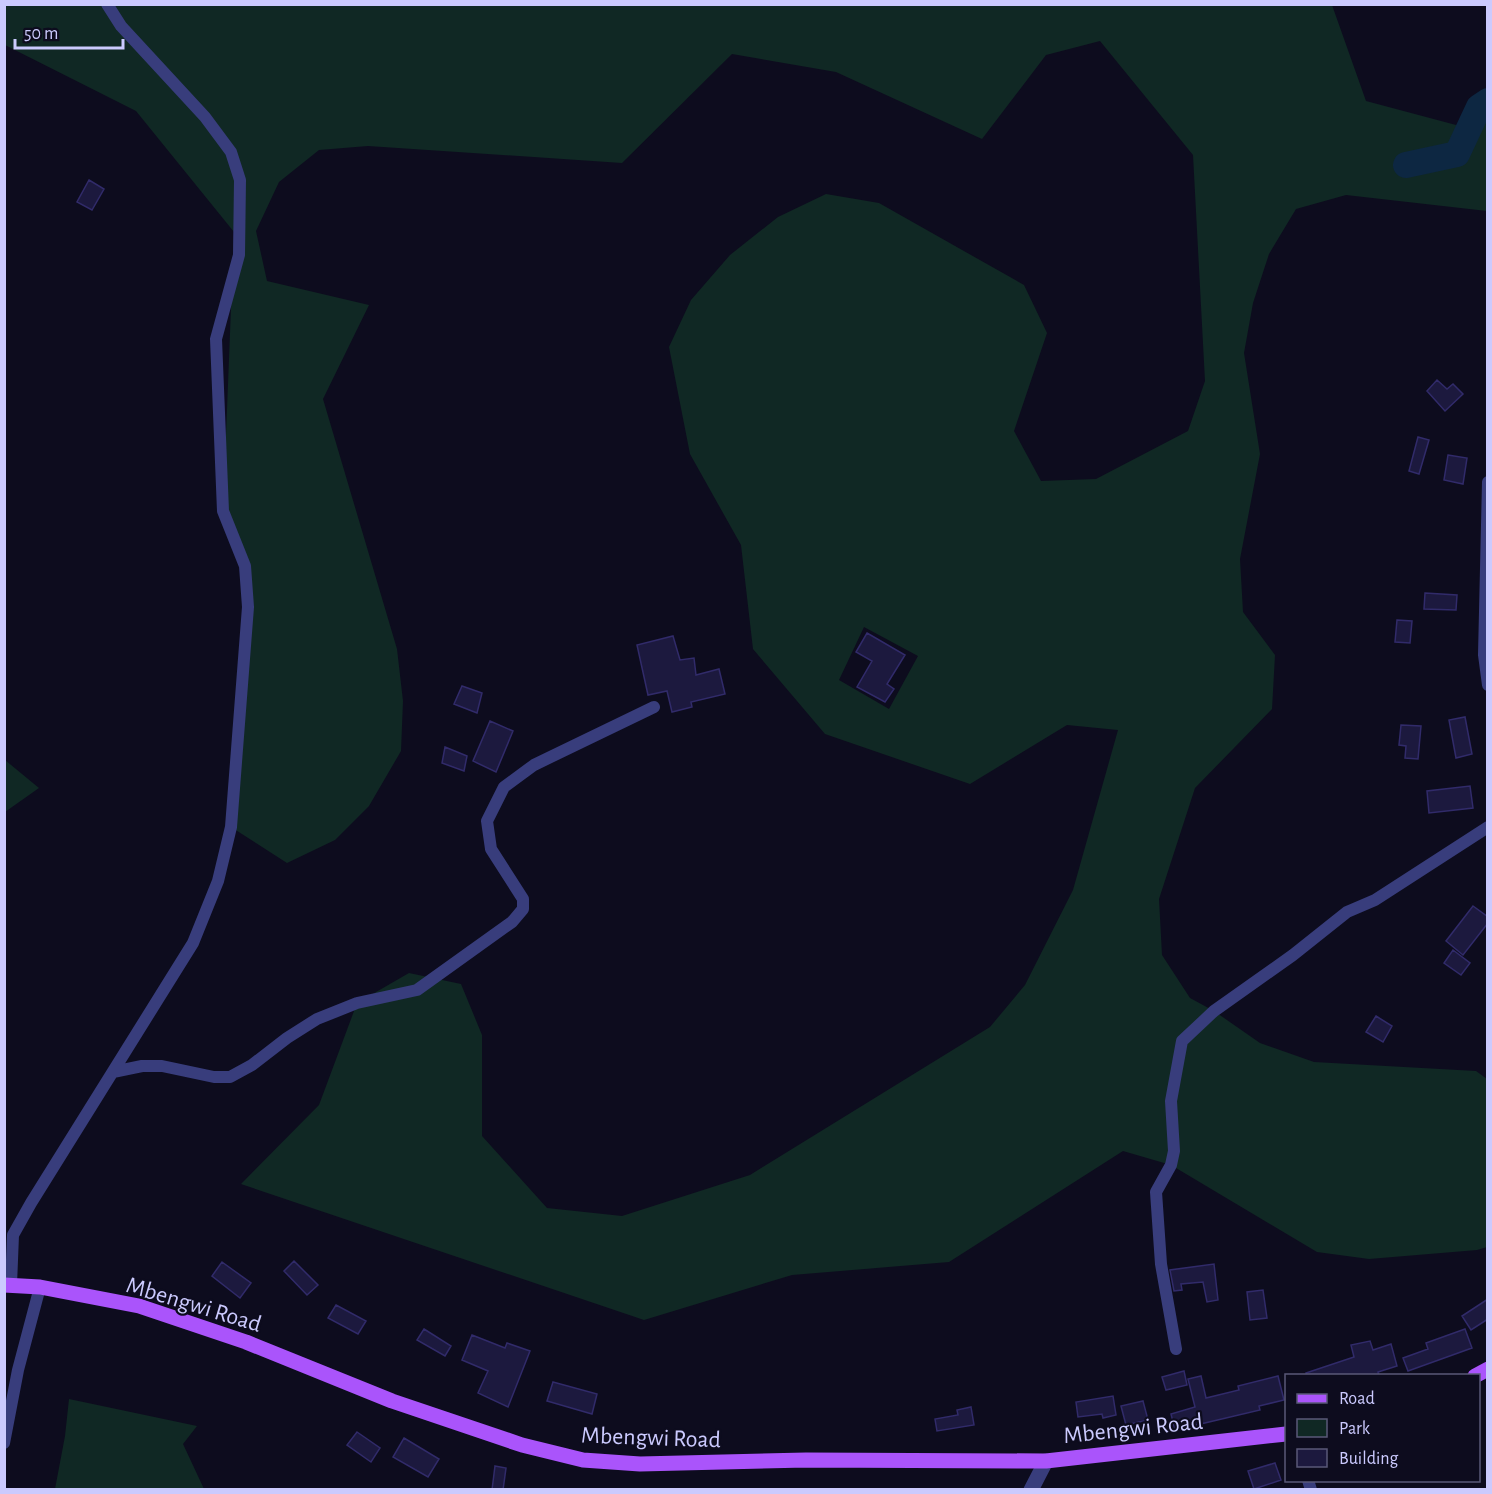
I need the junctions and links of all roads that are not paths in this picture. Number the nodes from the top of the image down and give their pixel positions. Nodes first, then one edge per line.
1 (107, 4) edge
2 (1488, 482) edge
3 (1488, 685) edge
4 (654, 706) dead end
5 (1488, 827) edge
6 (113, 1072) junction
7 (8, 1285) edge
8 (40, 1287) junction
9 (1176, 1349) dead end
10 (1285, 1434) edge
11 (4, 1443) edge
12 (1046, 1461) junction
13 (1031, 1490) edge

1 - 6 street
2 - 3 street
4 - 6 street
5 - 9 street
6 - 7 street
7 - 8 main road, Mbengwi Road
8 - 11 street
8 - 12 main road, Mbengwi Road
10 - 12 main road, Mbengwi Road
12 - 13 street

